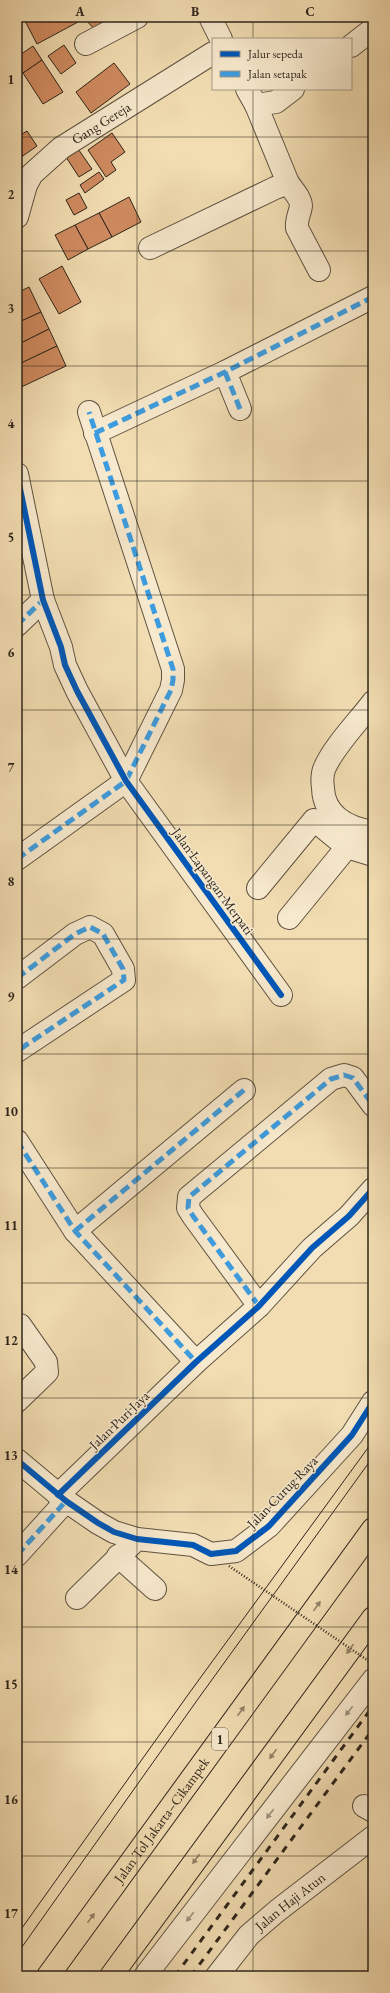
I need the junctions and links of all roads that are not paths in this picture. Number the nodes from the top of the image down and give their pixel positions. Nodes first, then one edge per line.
1 (137, 17) edge
2 (210, 17) edge
3 (373, 30) edge
4 (220, 38) edge
5 (86, 44) dead end
6 (352, 45) edge
7 (212, 54) edge
8 (292, 90) edge
9 (252, 97) edge
10 (288, 183) junction
11 (17, 216) edge
12 (150, 248) dead end
13 (319, 270) dead end
14 (373, 297) edge
15 (225, 372) junction
16 (240, 409) dead end
17 (89, 412) dead end
18 (95, 433) junction
19 (17, 474) edge
20 (43, 600) junction
21 (17, 625) edge
22 (373, 702) edge
23 (126, 782) junction
24 (373, 832) edge
25 (347, 847) junction
26 (373, 855) edge
27 (17, 859) edge
28 (258, 888) dead end
29 (290, 918) dead end
30 (17, 978) edge
31 (281, 995) dead end
32 (17, 1051) edge
33 (244, 1090) dead end
34 (373, 1105) edge
35 (17, 1141) edge
36 (373, 1189) edge
37 (75, 1231) junction
38 (259, 1306) junction
39 (20, 1325) dead end
40 (196, 1362) junction
41 (17, 1401) edge
42 (373, 1402) edge
43 (17, 1460) edge
44 (62, 1498) junction
45 (373, 1528) edge
46 (137, 1539) junction
47 (17, 1555) edge
48 (118, 1556) junction
49 (155, 1589) dead end
50 (77, 1598) dead end
51 (373, 1618) edge
52 (373, 1680) edge
53 (373, 1837) edge
54 (48, 1976) edge
55 (110, 1976) edge
56 (145, 1976) edge
57 (217, 1976) edge

1 - 5 street
2 - 4 street
3 - 6 street
7 - 11 street, Gang Gereja
8 - 9 street
9 - 10 street
10 - 12 street
10 - 13 street
14 - 15 street
15 - 16 street
15 - 18 street
17 - 18 street
18 - 23 street
19 - 20 street, Jalan Lapangan Merpati
20 - 21 street
20 - 23 street, Jalan Lapangan Merpati
22 - 24 street
23 - 27 street
23 - 31 street, Jalan Lapangan Merpati
25 - 26 street
25 - 28 street
25 - 29 street
30 - 32 street
33 - 37 street
34 - 38 street
35 - 37 street
36 - 38 street, Jalan Puri Jaya
37 - 40 street
38 - 40 street, Jalan Puri Jaya
39 - 41 street
40 - 44 street, Jalan Puri Jaya
42 - 46 street, Jalan Curug Raya
43 - 44 street, Jalan Curug Raya
44 - 46 street, Jalan Curug Raya
44 - 47 street, Jalan Puri Jaya
54 -> 45 highway, Jalan Tol Jakarta–Cikampek / 1
46 - 48 street
48 - 49 street
48 - 50 street
51 -> 55 highway
52 -> 56 street
53 - 57 street, Jalan Haji Atun

